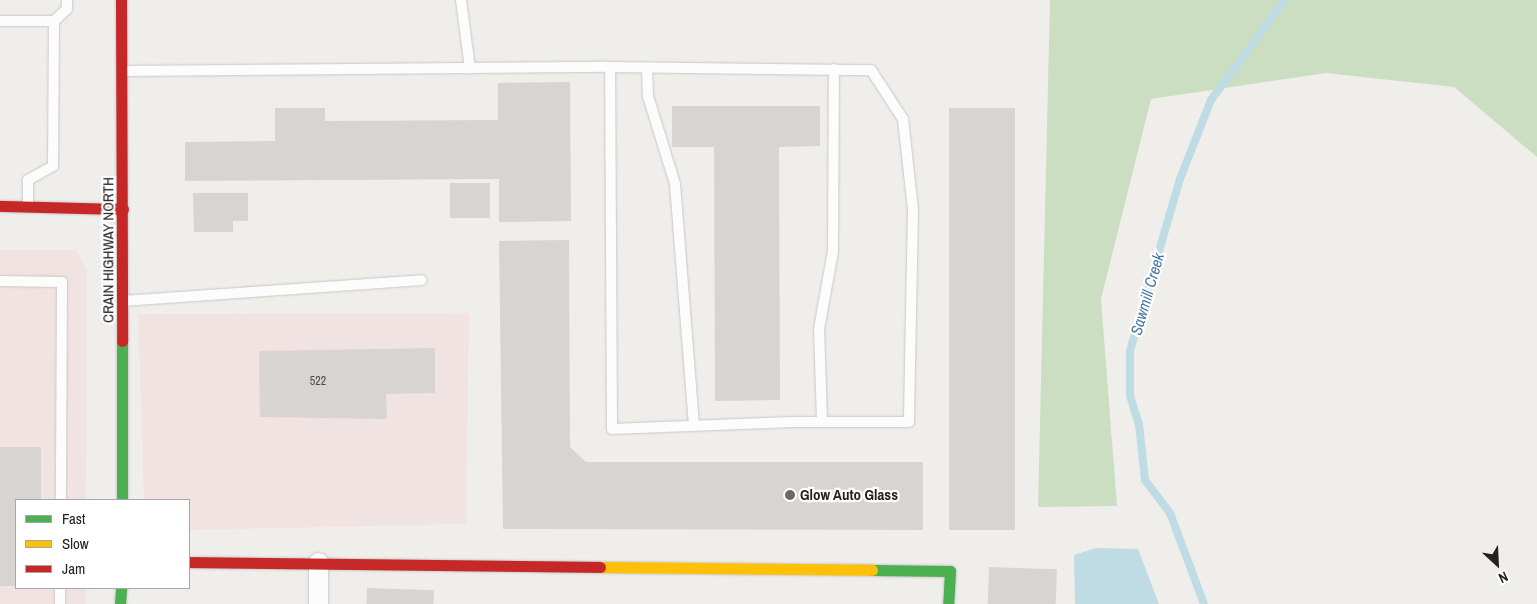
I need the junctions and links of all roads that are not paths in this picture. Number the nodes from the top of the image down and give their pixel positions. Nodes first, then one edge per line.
1 (68, 0) edge
2 (121, 0) edge
3 (461, 0) edge
4 (0, 21) edge
5 (54, 21) junction
6 (610, 67) junction
7 (470, 68) junction
8 (648, 68) junction
9 (834, 69) junction
10 (122, 71) junction
11 (0, 206) edge
12 (28, 207) junction
13 (123, 209) junction
14 (421, 280) dead end
15 (0, 281) edge
16 (123, 301) junction
17 (822, 422) junction
18 (694, 426) junction
19 (61, 499) edge
20 (122, 499) edge
21 (190, 562) edge
22 (318, 562) junction
23 (60, 589) edge
24 (120, 589) edge
25 (60, 604) edge
26 (120, 604) edge
27 (318, 604) edge
28 (948, 604) edge

1 - 5 lane
2 - 10 street, CRAIN HIGHWAY NORTH
3 - 7 lane
4 - 5 lane
5 - 12 lane
6 - 7 lane
6 - 8 lane
6 - 18 lane
7 - 10 lane
8 - 9 lane
8 - 18 lane
9 - 17 lane
9 - 17 lane
10 - 13 street, CRAIN HIGHWAY NORTH
11 - 12 street
12 - 13 street
13 - 16 street, CRAIN HIGHWAY NORTH
14 - 16 lane
15 - 19 lane
16 - 20 street, CRAIN HIGHWAY NORTH
17 - 18 lane
21 - 22 street
22 - 27 street
22 - 28 street
23 - 25 lane
24 - 26 street

